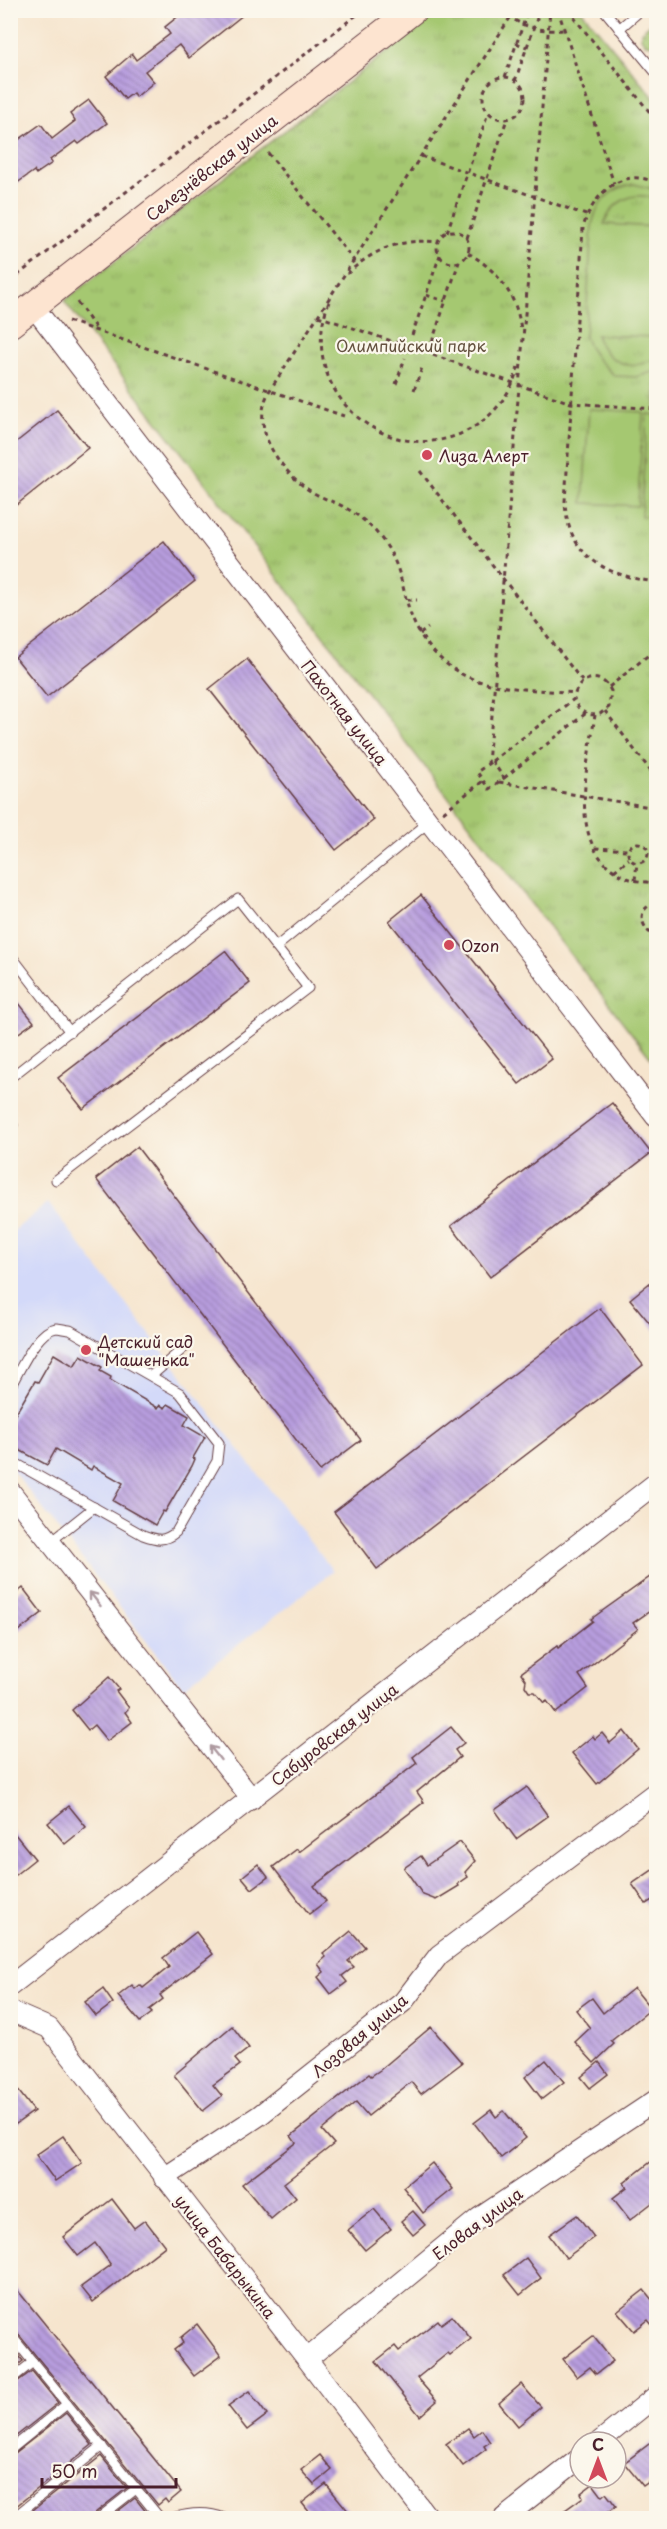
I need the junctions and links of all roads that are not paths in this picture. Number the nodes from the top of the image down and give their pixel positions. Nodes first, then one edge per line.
1 (413, 10) edge
2 (604, 10) edge
3 (642, 10) edge
4 (619, 29) junction
5 (657, 73) edge
6 (41, 316) junction
7 (10, 324) edge
8 (429, 822) junction
9 (276, 947) junction
10 (10, 954) edge
11 (70, 1032) junction
12 (10, 1078) edge
13 (657, 1117) edge
14 (56, 1180) dead end
15 (185, 1347) dead end
16 (151, 1376) junction
17 (10, 1388) edge
18 (10, 1460) edge
19 (657, 1482) edge
20 (10, 1491) edge
21 (94, 1507) junction
22 (50, 1542) junction
23 (657, 1792) edge
24 (252, 1799) junction
25 (10, 1986) edge
26 (10, 2011) edge
27 (657, 2100) edge
28 (164, 2178) junction
29 (10, 2334) edge
30 (307, 2359) junction
31 (33, 2362) junction
32 (10, 2380) edge
33 (657, 2397) edge
34 (67, 2404) junction
35 (614, 2430) edge
36 (102, 2446) junction
37 (10, 2450) edge
38 (568, 2467) edge
39 (136, 2489) junction
40 (13, 2518) edge
41 (99, 2518) edge
42 (160, 2518) edge
43 (172, 2518) edge
44 (224, 2518) edge
45 (428, 2518) edge
46 (504, 2518) edge

1 - 6 street, Селезнёвская улица
2 - 4 lane
3 - 4 lane
4 - 5 lane
6 - 7 street, Селезнёвская улица
6 - 8 street, Пахотная улица
8 - 9 lane
8 - 13 street, Пахотная улица
9 - 11 lane
9 - 14 lane
10 - 11 lane
11 - 12 lane
15 - 16 lane
16 - 17 lane
16 - 21 lane
18 - 21 lane
19 - 24 street, Сабуровская улица
20 - 22 street
21 - 22 lane
24 -> 22 street
23 - 28 street, Лозовая улица
24 - 25 street, Сабуровская улица
26 - 28 street, улица Бабарыкина
27 - 30 street, Еловая улица
28 - 30 street, улица Бабарыкина
29 - 31 lane
30 - 45 street, улица Бабарыкина
31 - 32 lane
31 - 34 lane
33 - 35 street
34 - 36 lane
34 - 37 lane
36 - 39 lane
36 - 40 lane
38 - 46 street
39 - 41 lane
39 - 42 lane
43 - 44 lane

